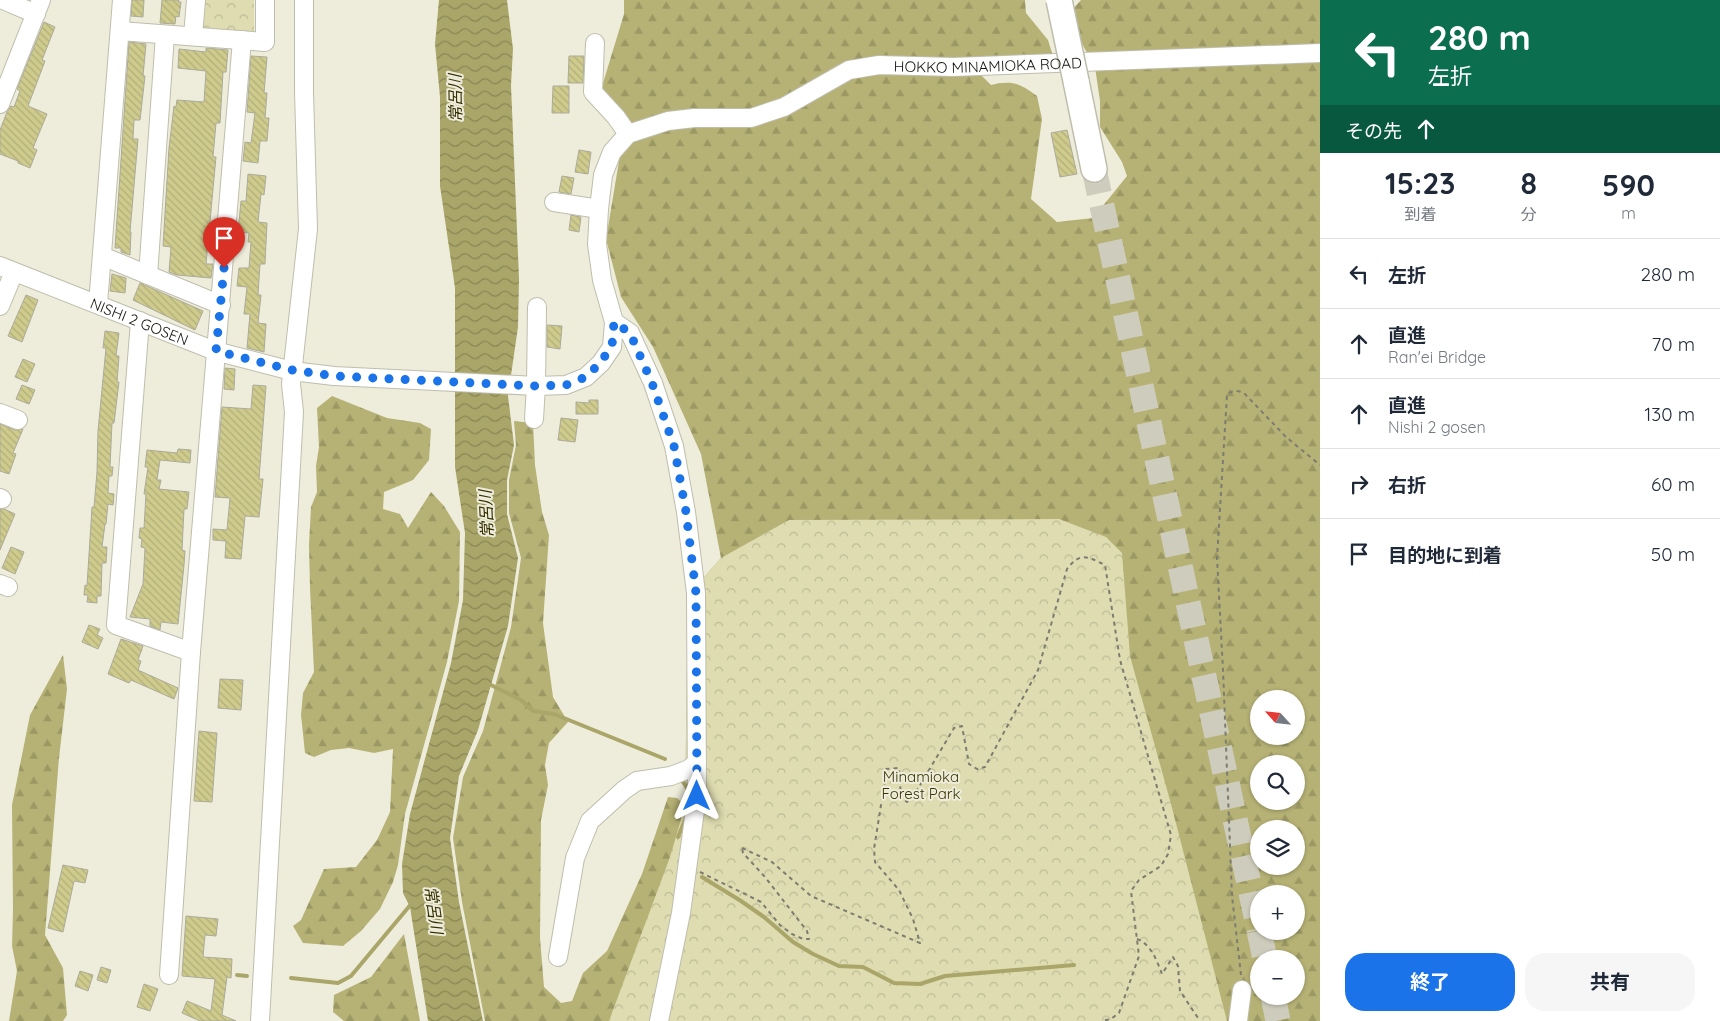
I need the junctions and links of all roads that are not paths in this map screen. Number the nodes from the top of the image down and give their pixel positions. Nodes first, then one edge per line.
1 (3, 0) edge
2 (122, 0) edge
3 (196, 0) edge
4 (265, 0) edge
5 (304, 0) edge
6 (1059, 0) edge
7 (39, 7) edge
8 (120, 31) junction
9 (165, 35) junction
10 (194, 36) junction
11 (242, 40) junction
12 (595, 43) dead end
13 (1320, 52) edge
14 (0, 104) edge
15 (628, 134) junction
16 (1094, 170) tunnel mouth
17 (554, 202) dead end
18 (599, 209) junction
19 (102, 256) junction
20 (7, 269) edge
21 (148, 276) junction
22 (98, 304) junction
23 (221, 305) junction
24 (0, 306) edge
25 (536, 307) dead end
26 (140, 321) junction
27 (614, 322) junction
28 (216, 351) junction
29 (292, 370) junction
30 (533, 386) junction
31 (0, 413) edge
32 (18, 420) dead end
33 (534, 420) dead end
34 (191, 652) junction
35 (697, 762) junction
36 (558, 957) dead end
37 (170, 975) dead end
38 (1242, 990) road end
39 (260, 1021) edge
40 (659, 1021) edge
41 (1238, 1021) edge

1 - 7 street
2 - 8 street
3 - 10 street
4 - 11 street
5 - 29 street
6 - 16 highway, bridge
7 - 14 street
8 - 9 street
8 - 19 street
9 - 10 street
9 - 21 street
10 - 11 street
11 - 23 street
12 - 15 street
13 - 15 street, HOKKO MINAMIOKA ROAD
15 - 18 street
17 - 18 street
18 - 27 street
19 - 21 street
19 - 22 street
20 - 22 street, NISHI 2 GOSEN
20 - 24 street
21 - 23 street
22 - 26 street, NISHI 2 GOSEN
23 - 28 street
25 - 30 street
26 - 28 street, NISHI 2 GOSEN
26 - 34 street
27 - 30 street, NISHI 2 GOSEN
27 - 35 street
28 - 29 street, NISHI 2 GOSEN
28 - 34 street
29 - 30 street, NISHI 2 GOSEN
29 - 39 street
30 - 33 street
31 - 32 street
34 - 37 street
35 - 36 street
35 - 40 street
38 - 41 street

